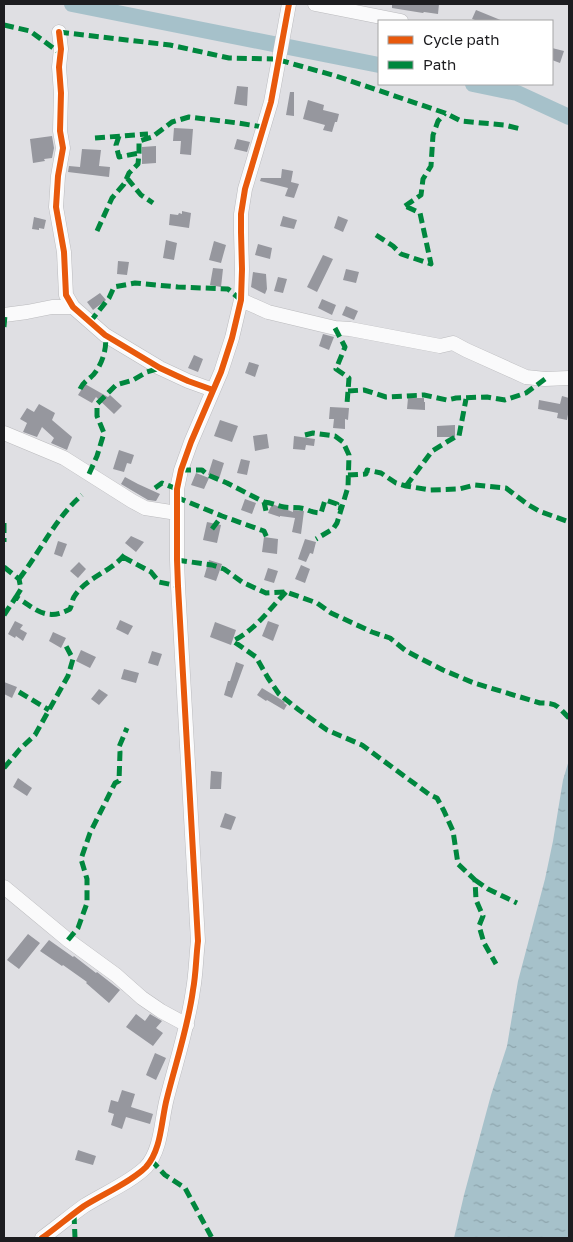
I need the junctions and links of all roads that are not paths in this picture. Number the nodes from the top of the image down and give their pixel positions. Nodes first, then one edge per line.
1 (289, 4) edge
2 (315, 4) edge
3 (396, 20) edge
4 (59, 32) dead end
5 (241, 300) junction
6 (74, 307) junction
7 (4, 315) edge
8 (569, 378) edge
9 (214, 390) junction
10 (4, 433) edge
11 (177, 513) junction
12 (4, 886) edge
13 (186, 1025) junction
14 (42, 1238) edge

1 - 5 street
2 - 3 street
4 - 6 street
5 - 8 street
5 - 9 street
6 - 7 street
6 - 9 street
9 - 11 street
10 - 11 street
11 - 13 street
12 - 13 street
13 - 14 street

